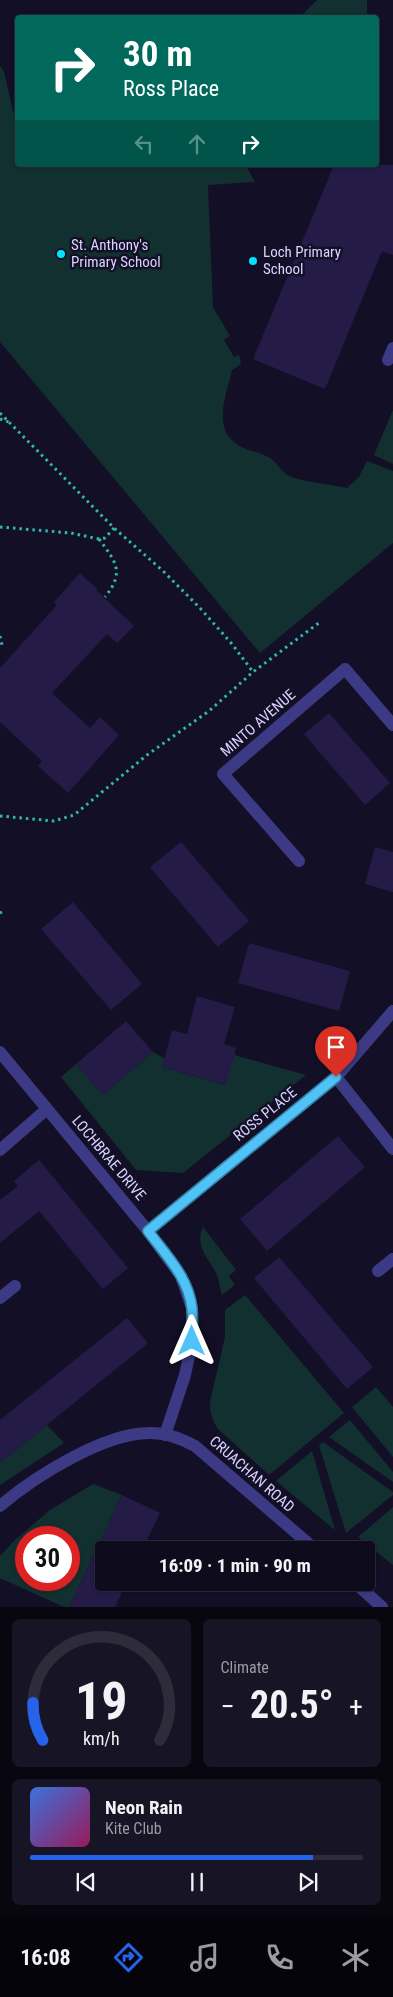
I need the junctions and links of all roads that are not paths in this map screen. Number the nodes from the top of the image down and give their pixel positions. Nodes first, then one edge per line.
1 (393, 348) edge
2 (388, 360) dead end
3 (393, 725) edge
4 (299, 861) dead end
5 (393, 1011) edge
6 (0, 1052) edge
7 (336, 1077) junction
8 (47, 1109) junction
9 (393, 1149) edge
10 (0, 1150) edge
11 (148, 1231) junction
12 (393, 1259) edge
13 (378, 1271) dead end
14 (15, 1286) dead end
15 (0, 1298) edge
16 (165, 1435) junction
17 (0, 1506) edge
18 (306, 1541) edge
19 (364, 1591) edge
20 (382, 1607) edge

1 - 2 street
3 - 4 street, MINTO AVENUE
5 - 7 street, ROSS PLACE
6 - 8 street, LOCHBRAE DRIVE
7 - 9 street
7 - 11 street, ROSS PLACE
8 - 10 street
8 - 11 street, LOCHBRAE DRIVE
11 - 16 street, LOCHBRAE DRIVE
12 - 13 street
14 - 15 street
16 - 17 street, CRUACHAN ROAD
16 - 18 street, CRUACHAN ROAD
19 - 20 street

